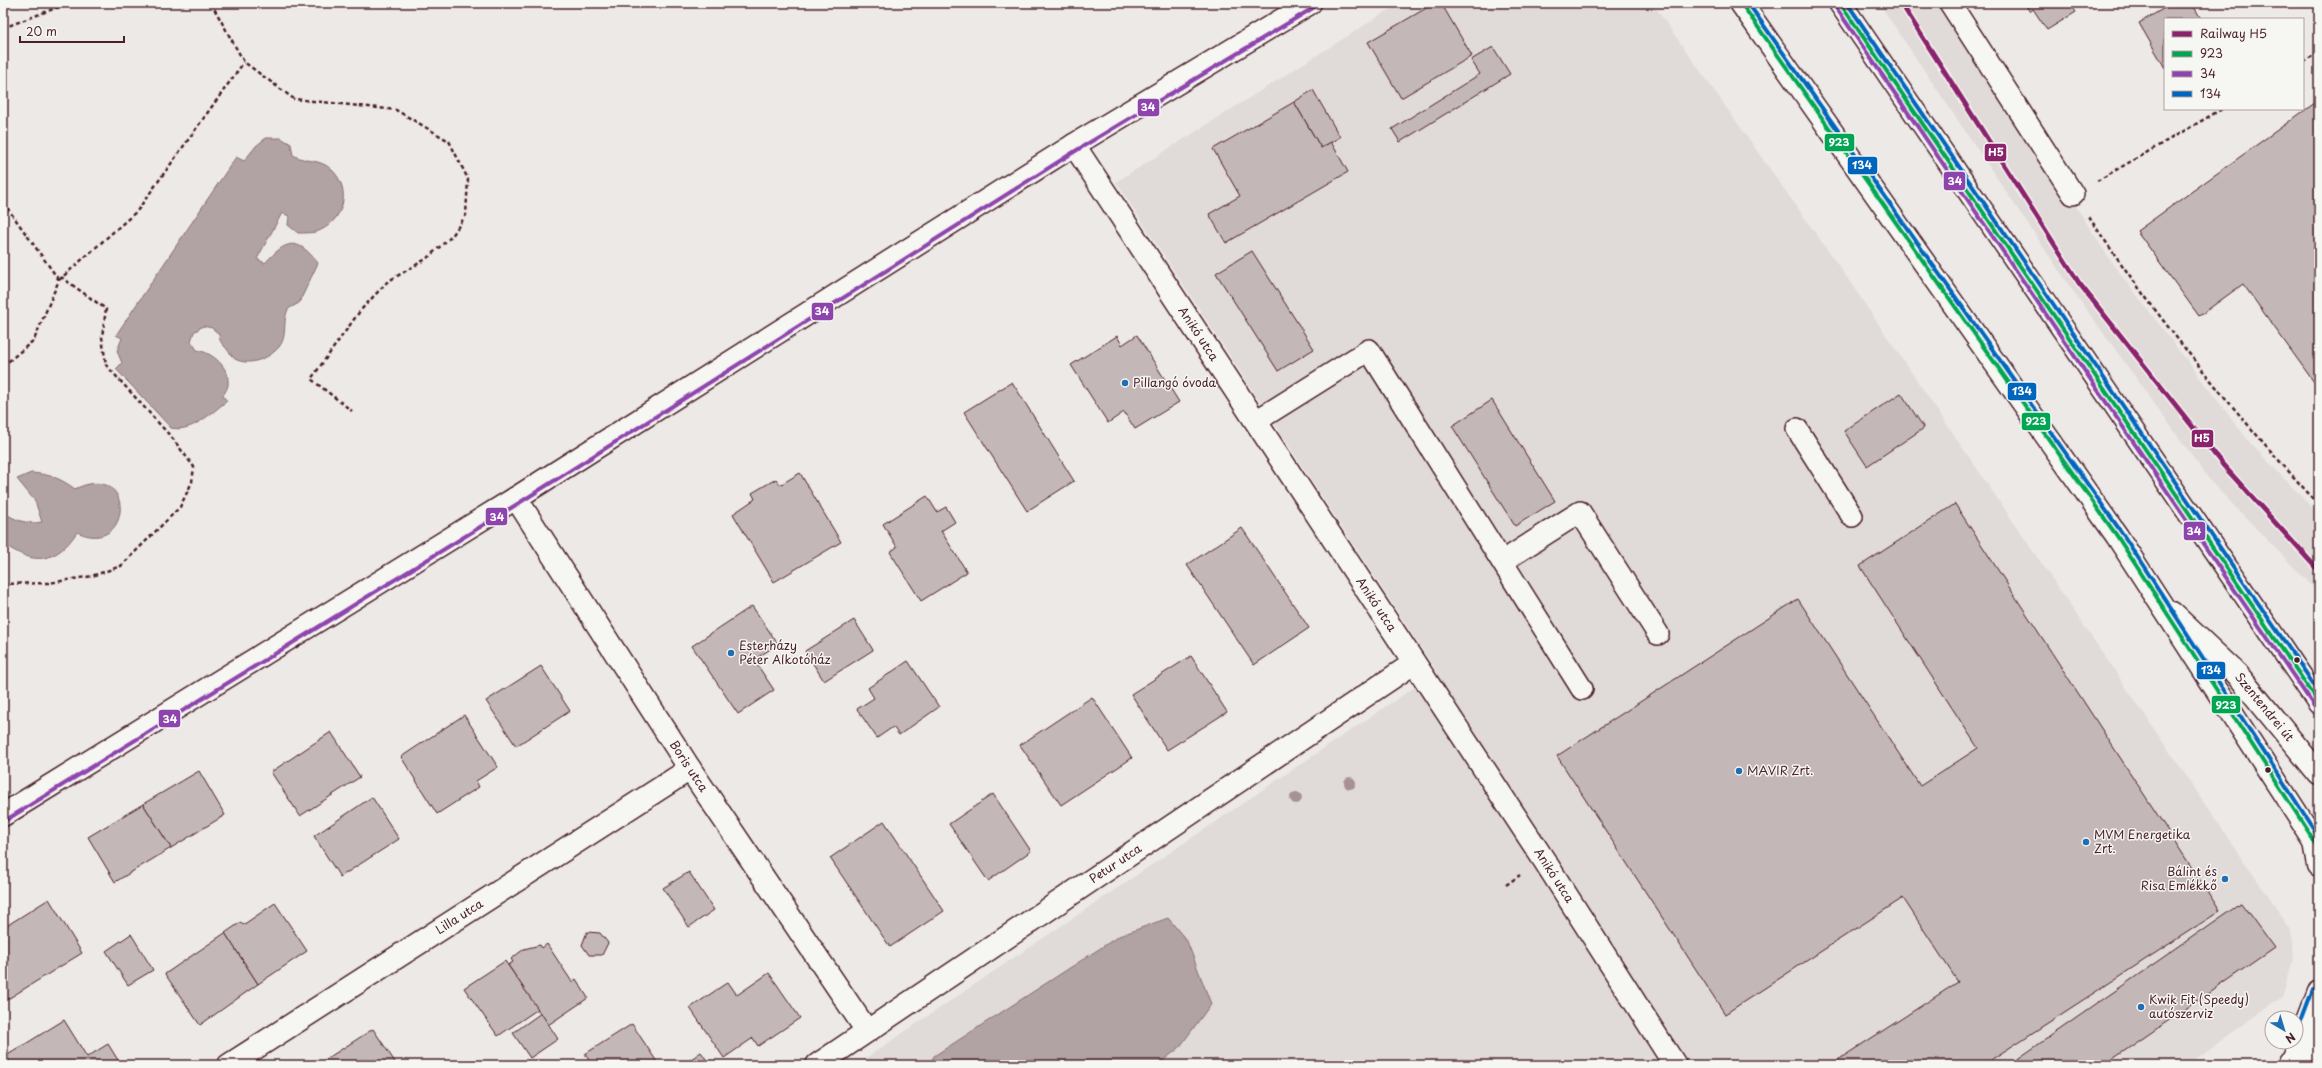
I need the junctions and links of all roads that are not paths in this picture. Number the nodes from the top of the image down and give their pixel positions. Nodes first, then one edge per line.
1 (1310, 3) edge
2 (1741, 3) edge
3 (1840, 3) edge
4 (1950, 3) edge
5 (1074, 145) junction
6 (2073, 194) road end
7 (1256, 421) junction
8 (1797, 429) dead end
9 (516, 498) junction
10 (1852, 516) dead end
11 (1503, 561) junction
12 (2163, 605) junction
13 (1658, 634) dead end
14 (1414, 663) junction
15 (1582, 688) dead end
16 (2319, 703) edge
17 (690, 769) junction
18 (2319, 774) edge
19 (3, 815) edge
20 (2317, 845) edge
21 (2319, 865) edge
22 (2319, 992) edge
23 (867, 1031) junction
24 (2319, 1044) edge
25 (2319, 1062) edge
26 (2289, 1063) edge
27 (229, 1065) edge
28 (817, 1065) edge
29 (1675, 1065) edge

1 - 5 street
2 - 12 street, Szentendrei út
3 - 16 street
4 - 6 lane
5 - 7 street, Anikó utca
5 - 9 street
7 - 11 lane
7 - 14 street, Anikó utca
8 - 10 lane
9 - 17 street, Boris utca
9 - 19 street
11 - 13 lane
11 - 15 lane
12 - 18 street, Szentendrei út
12 - 20 street
14 - 23 street, Petur utca
14 - 29 street, Anikó utca
17 - 23 street, Boris utca
17 - 27 street, Lilla utca
20 - 21 street
22 - 26 street
23 - 28 street, Petur utca
24 - 26 street
25 - 26 street

